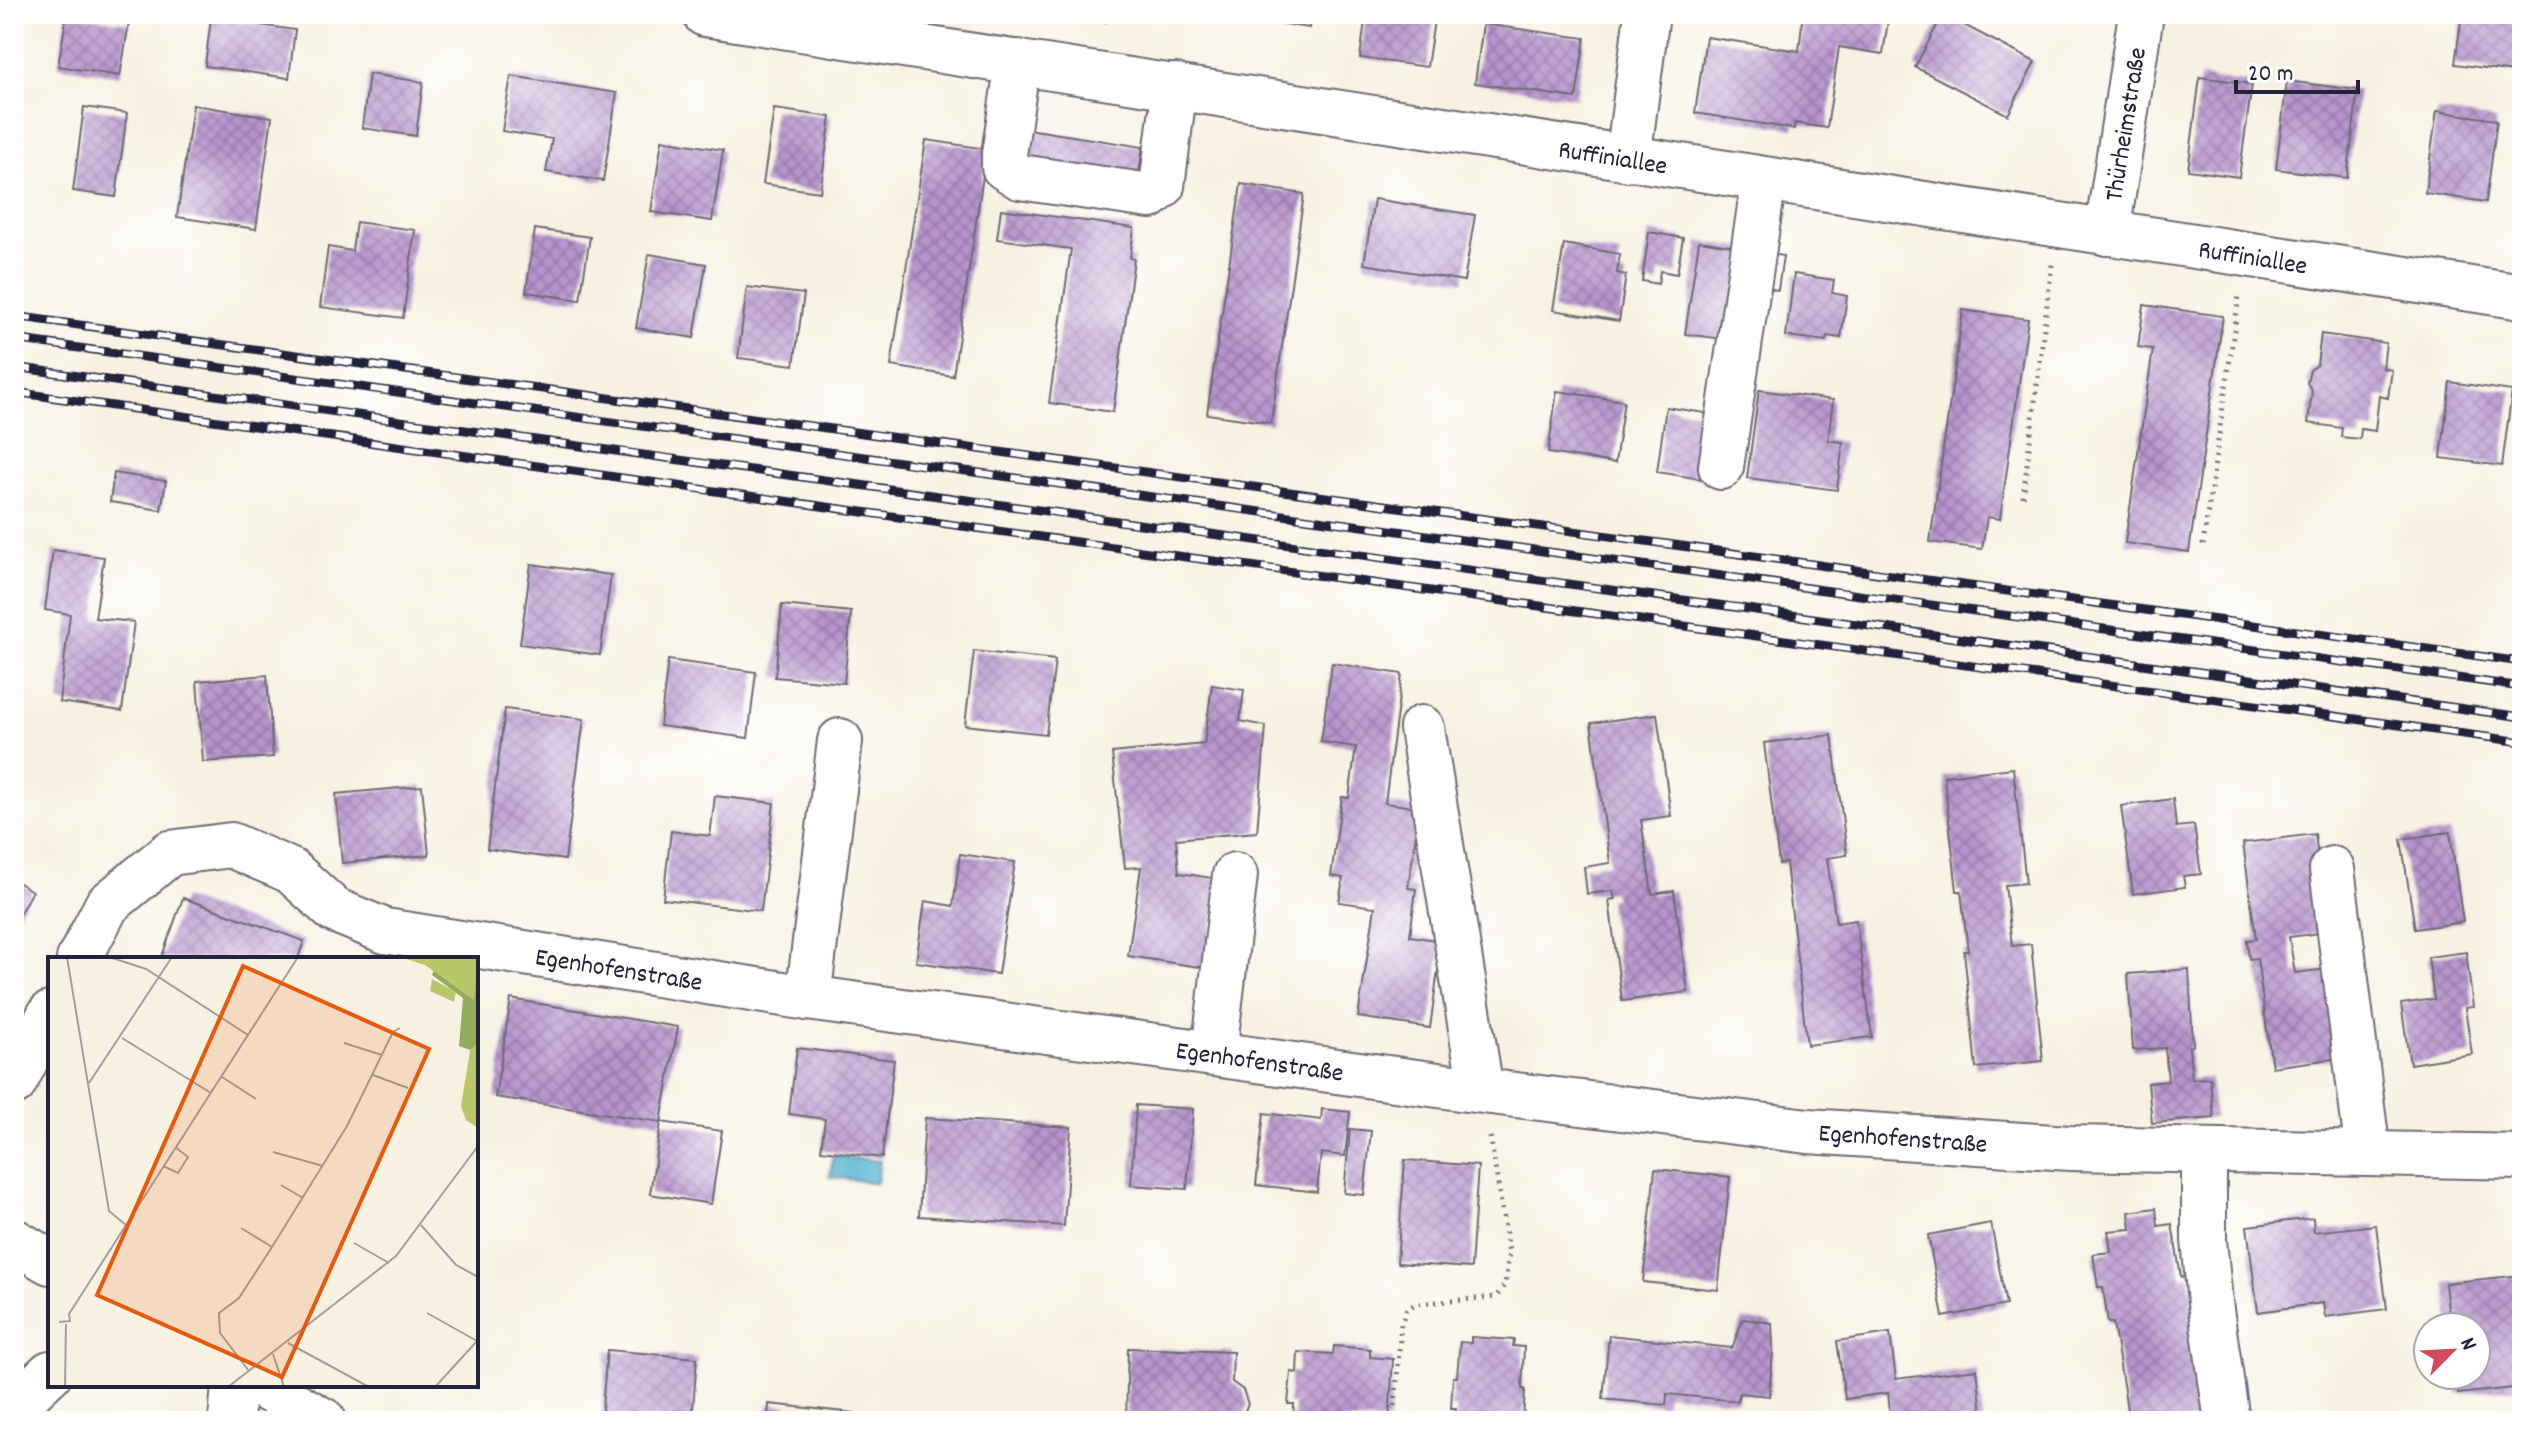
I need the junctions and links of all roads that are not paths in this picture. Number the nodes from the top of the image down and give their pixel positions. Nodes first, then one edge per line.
1 (705, 14) edge
2 (1647, 14) edge
3 (2141, 14) edge
4 (1018, 62) junction
5 (1175, 86) junction
6 (1628, 159) junction
7 (1764, 180) junction
8 (2107, 233) junction
9 (2522, 297) edge
10 (1721, 467) dead end
11 (1422, 728) dead end
12 (840, 741) dead end
13 (2332, 869) dead end
14 (1235, 875) dead end
15 (80, 957) edge
16 (808, 998) junction
17 (48, 1018) edge
18 (1214, 1053) junction
19 (14, 1083) edge
20 (1482, 1090) junction
21 (2204, 1151) junction
22 (2368, 1154) junction
23 (2522, 1157) edge
24 (14, 1241) edge
25 (48, 1261) edge
26 (48, 1375) edge
27 (234, 1387) edge
28 (264, 1387) edge
29 (14, 1407) edge
30 (2226, 1414) dead end
31 (231, 1421) edge
32 (324, 1421) edge

1 - 4 street, Ruffiniallee
2 - 6 street
3 - 8 street, Thürheimstraße
4 - 5 street, Ruffiniallee
4 - 5 street
5 - 6 street, Ruffiniallee
6 - 7 street, Ruffiniallee
7 - 8 street, Ruffiniallee
7 - 10 street
8 - 9 street, Ruffiniallee
11 - 20 street
12 - 16 street
13 - 22 street
14 - 18 street
15 - 16 street, Egenhofenstraße
16 - 18 street, Egenhofenstraße
17 - 19 street
18 - 20 street, Egenhofenstraße
20 - 21 street, Egenhofenstraße
21 - 22 street, Egenhofenstraße
21 - 30 street
22 - 23 street, Egenhofenstraße
24 - 25 street
26 - 29 street
27 - 31 street
28 - 32 street

